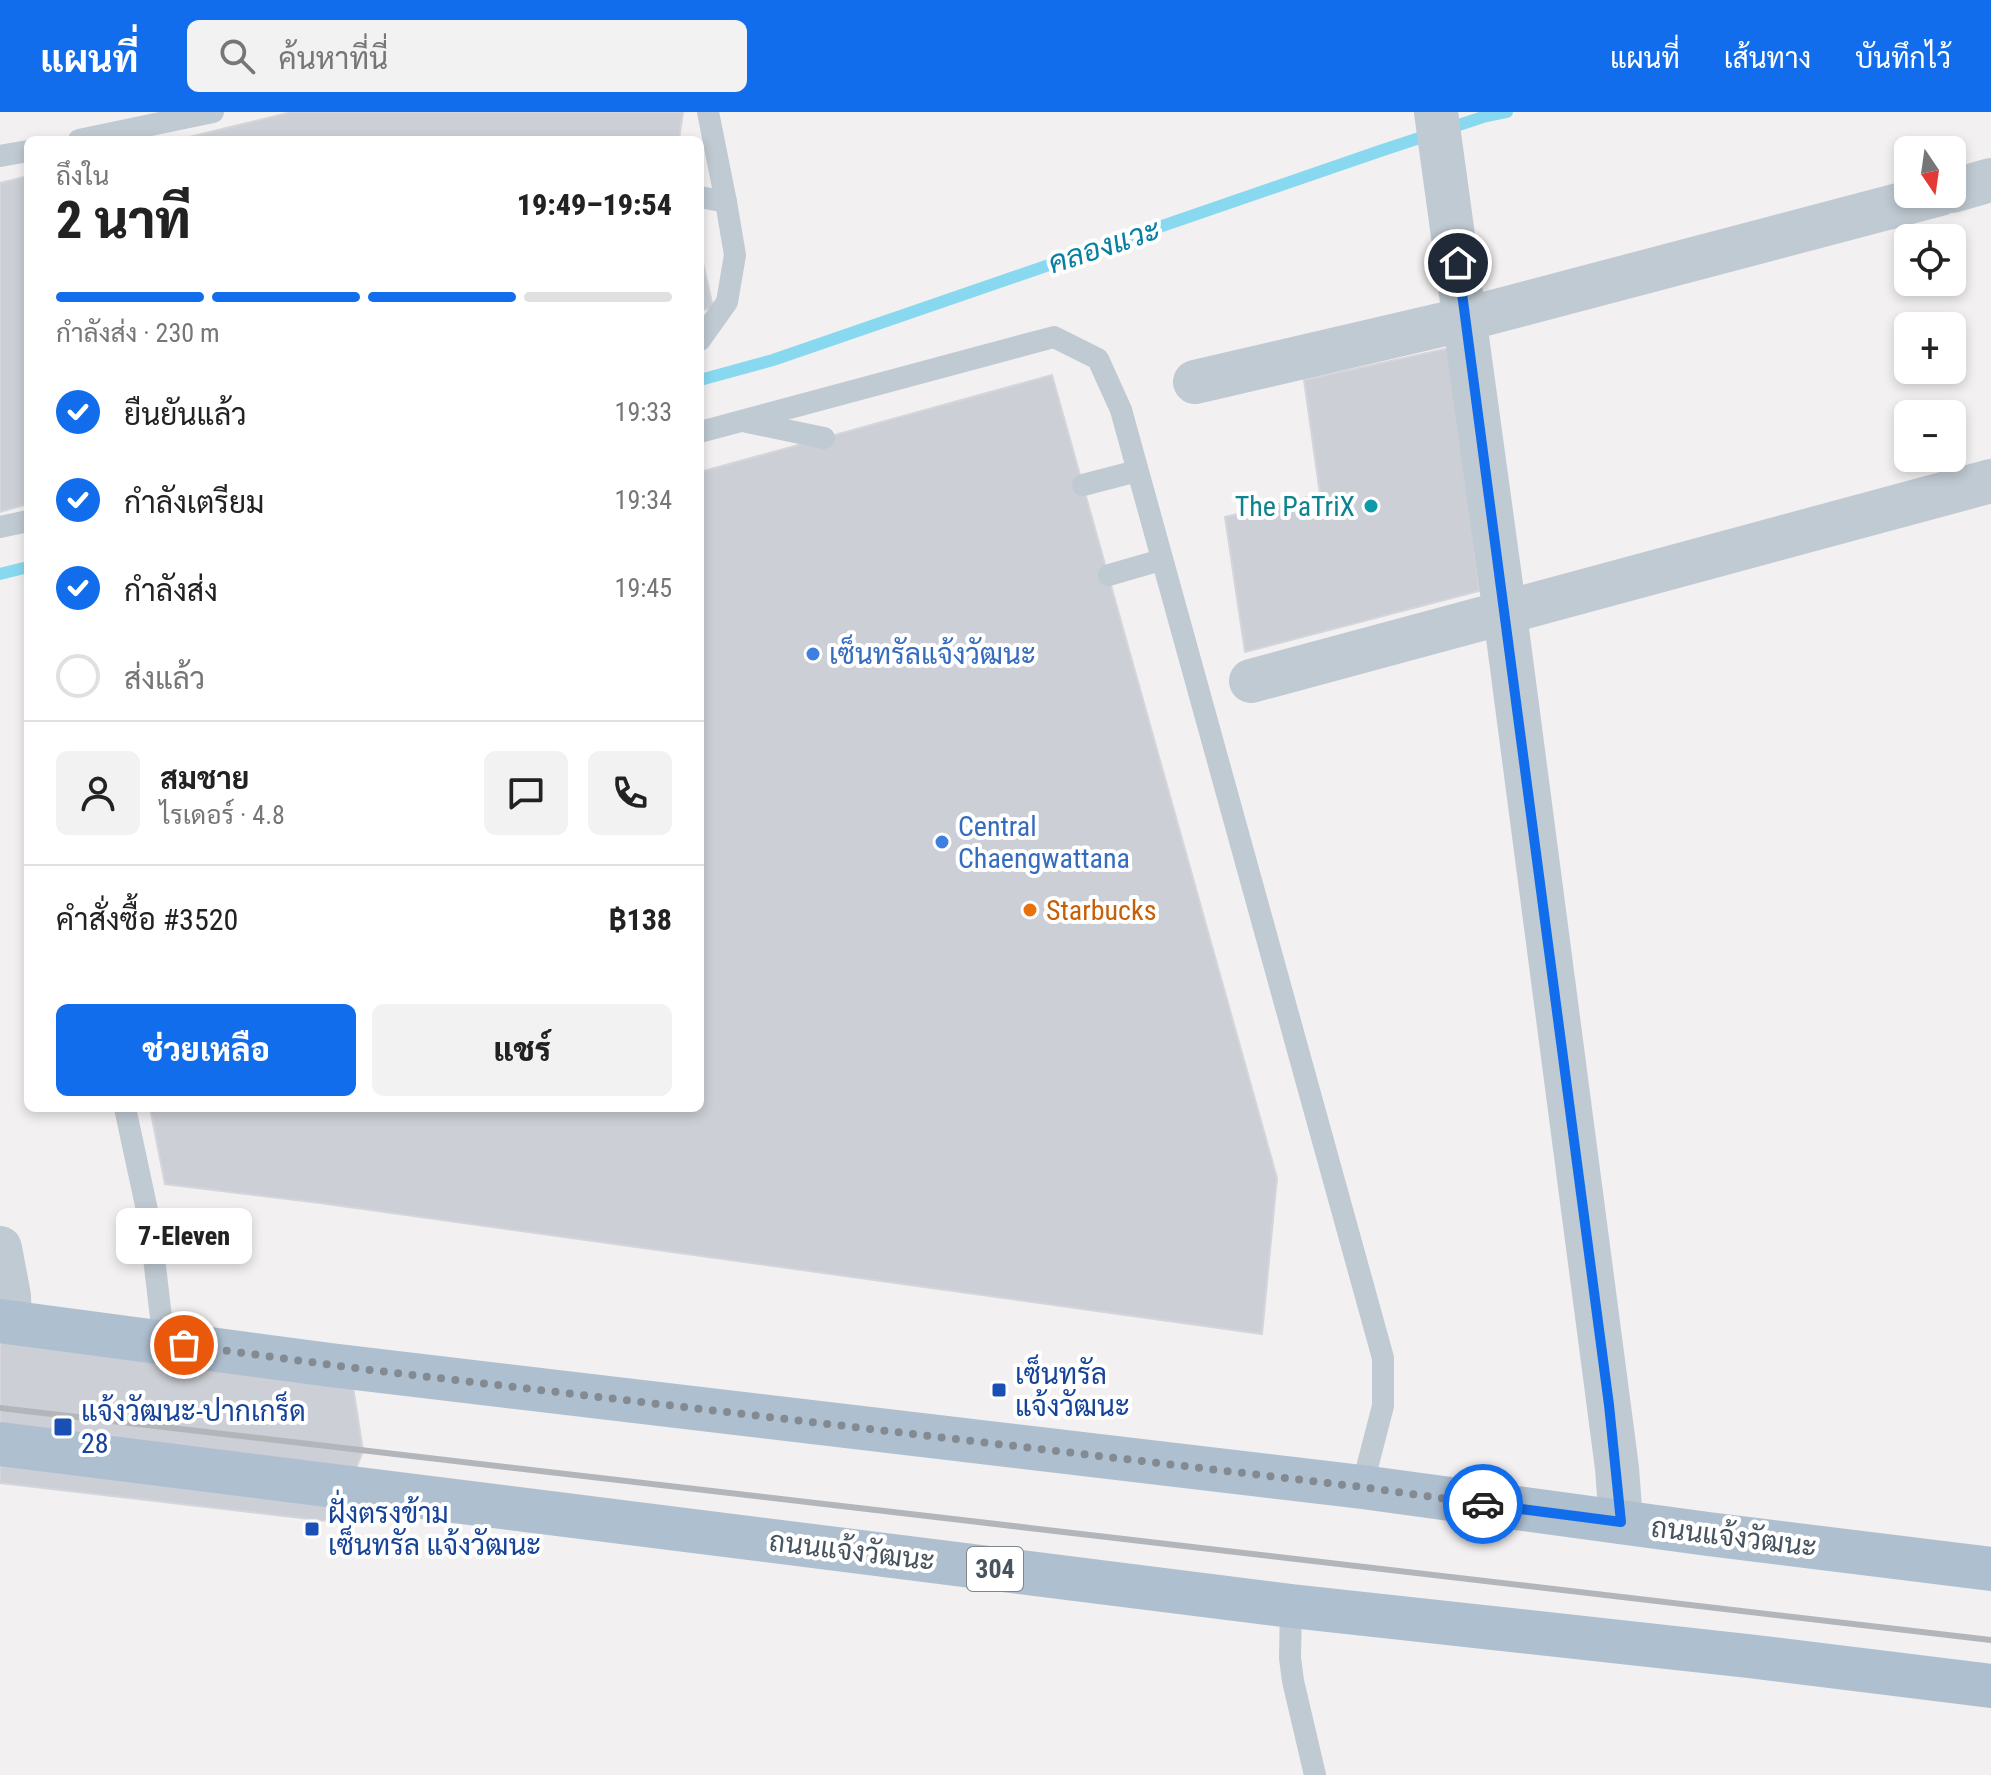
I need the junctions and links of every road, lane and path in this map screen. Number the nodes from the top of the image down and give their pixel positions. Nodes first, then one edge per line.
1 (213, 112) edge
2 (708, 112) edge
3 (1438, 125) edge
4 (98, 136) edge
5 (24, 152) edge
6 (0, 156) edge
7 (1991, 180) edge
8 (1966, 187) edge
9 (704, 198) edge
10 (726, 202) junction
11 (1894, 206) edge
12 (1466, 319) junction
13 (704, 334) edge
14 (1195, 382) dead end
15 (742, 421) junction
16 (704, 431) edge
17 (824, 438) dead end
18 (1137, 471) junction
19 (1991, 481) edge
20 (1083, 485) dead end
21 (24, 522) edge
22 (0, 527) edge
23 (1161, 560) junction
24 (1109, 575) dead end
25 (1505, 614) junction
26 (1251, 681) dead end
27 (126, 1112) edge
28 (0, 1248) edge
29 (5, 1322) edge
30 (164, 1343) junction
31 (0, 1444) edge
32 (1362, 1487) junction
33 (1621, 1522) junction
34 (1991, 1569) edge
35 (1291, 1606) junction
36 (1991, 1686) edge
37 (1315, 1775) edge

1 - 4 lane
2 - 10 lane
3 - 12 street
5 - 6 lane
7 - 8 street
9 - 10 lane
10 - 13 lane
11 - 12 street
12 - 14 street
12 - 25 street
15 - 16 lane
15 - 17 lane
15 - 18 lane
18 - 20 lane
18 - 23 lane
19 - 25 street
21 - 22 lane
23 - 24 lane
23 - 32 lane
25 - 26 street
25 - 33 street
27 - 30 lane
28 - 29 street
29 - 30 main road, ถนนแจ้งวัฒนะ
30 - 32 main road, ถนนแจ้งวัฒนะ
31 - 35 main road, ถนนแจ้งวัฒนะ / 304
32 - 33 main road, ถนนแจ้งวัฒนะ
33 - 34 main road, ถนนแจ้งวัฒนะ
35 - 36 main road, ถนนแจ้งวัฒนะ / 304
35 - 37 lane

